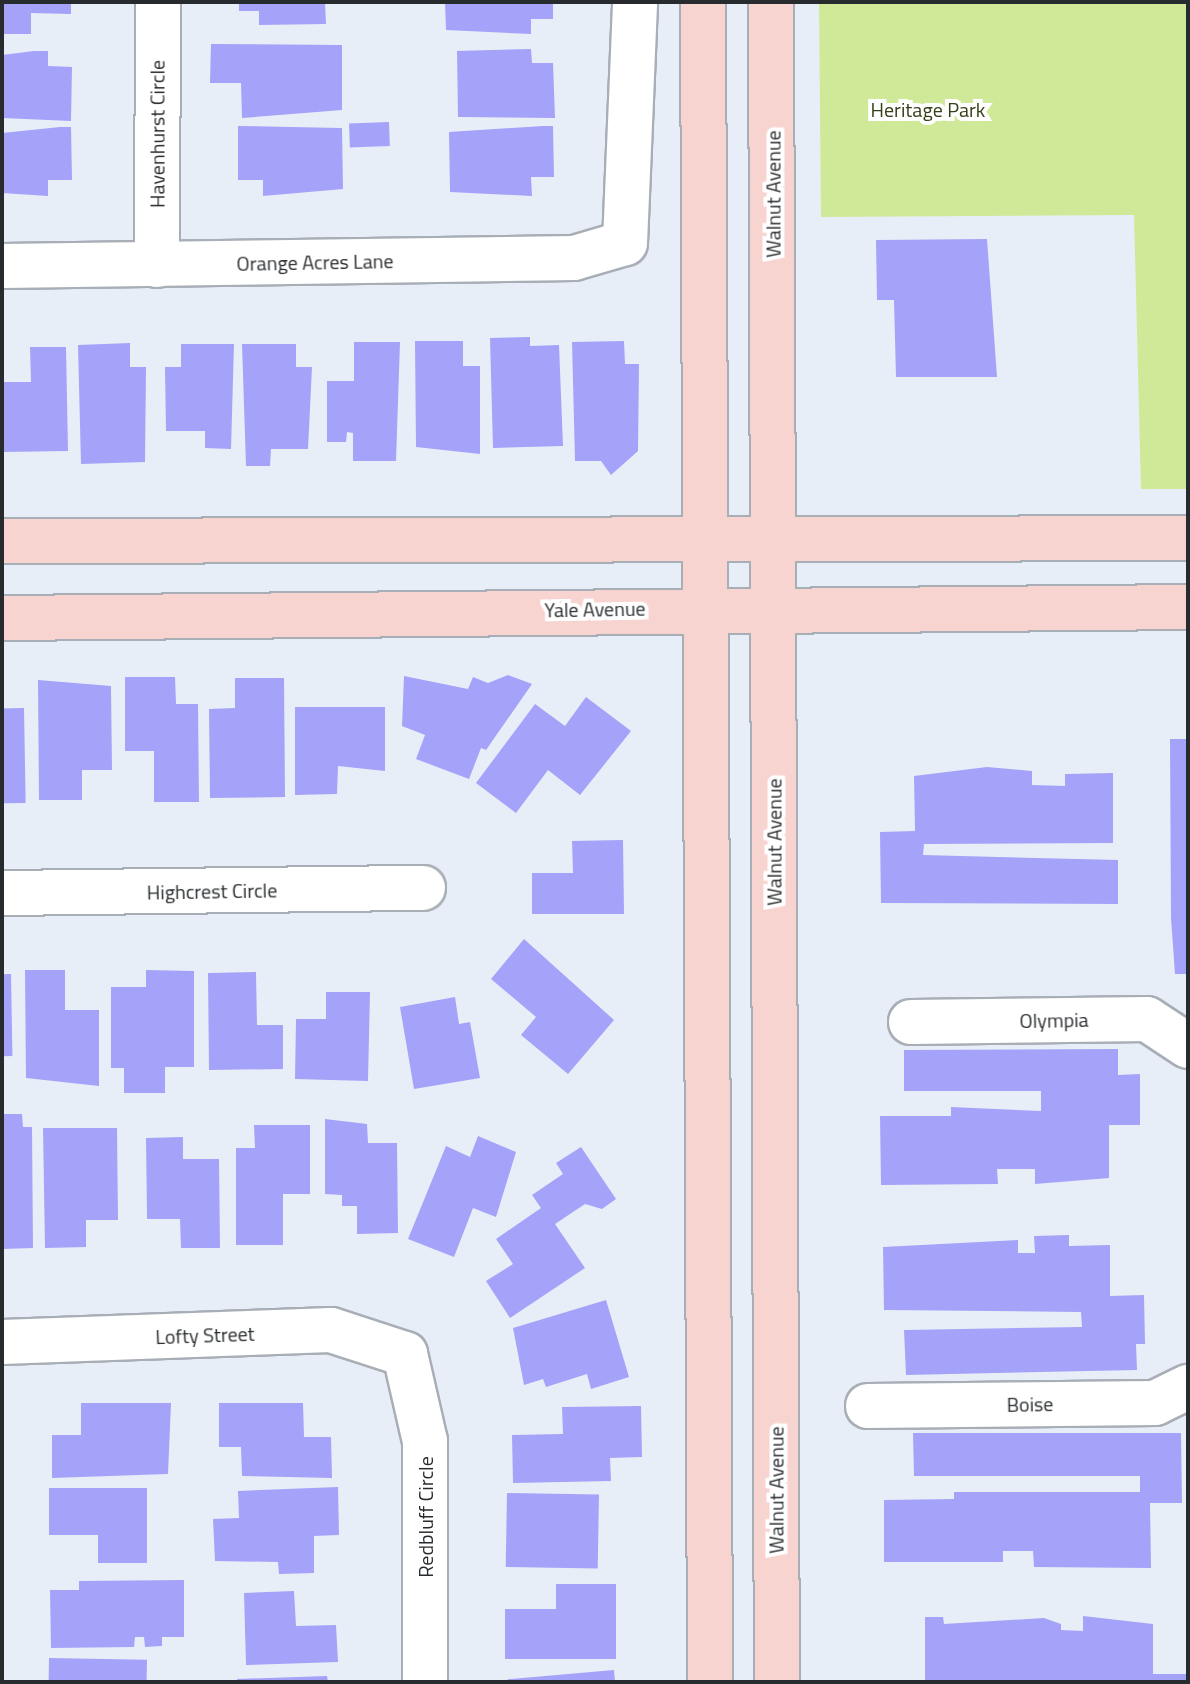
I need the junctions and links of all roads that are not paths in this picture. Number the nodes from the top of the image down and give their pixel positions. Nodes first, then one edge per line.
1 (158, 2) edge
2 (635, 2) edge
3 (703, 2) edge
4 (771, 2) edge
5 (157, 265) junction
6 (2, 266) edge
7 (704, 538) junction
8 (1188, 538) edge
9 (774, 539) junction
10 (2, 541) edge
11 (775, 605) junction
12 (1188, 607) edge
13 (705, 608) junction
14 (2, 618) edge
15 (423, 888) dead end
16 (2, 893) edge
17 (911, 1022) dead end
18 (1188, 1046) edge
19 (2, 1342) edge
20 (405, 1354) joint
21 (1188, 1387) edge
22 (868, 1406) dead end
23 (425, 1682) edge
24 (710, 1682) edge
25 (777, 1682) edge

1 - 5 street, Havenhurst Circle
2 - 5 street, Orange Acres Lane
3 - 7 main road
4 - 9 main road, Walnut Avenue
5 - 6 street, Orange Acres Lane
7 - 9 main road
7 - 10 main road
7 - 13 main road
8 - 9 main road
9 - 11 main road, Walnut Avenue
11 - 12 main road, Yale Avenue
11 - 13 main road, Yale Avenue
11 - 25 main road, Walnut Avenue
13 - 14 main road, Yale Avenue
13 - 24 main road
15 - 16 street, Highcrest Circle
17 - 18 street, Olympia
19 - 20 street, Lofty Street
20 - 23 street, Redbluff Circle
21 - 22 street, Boise

